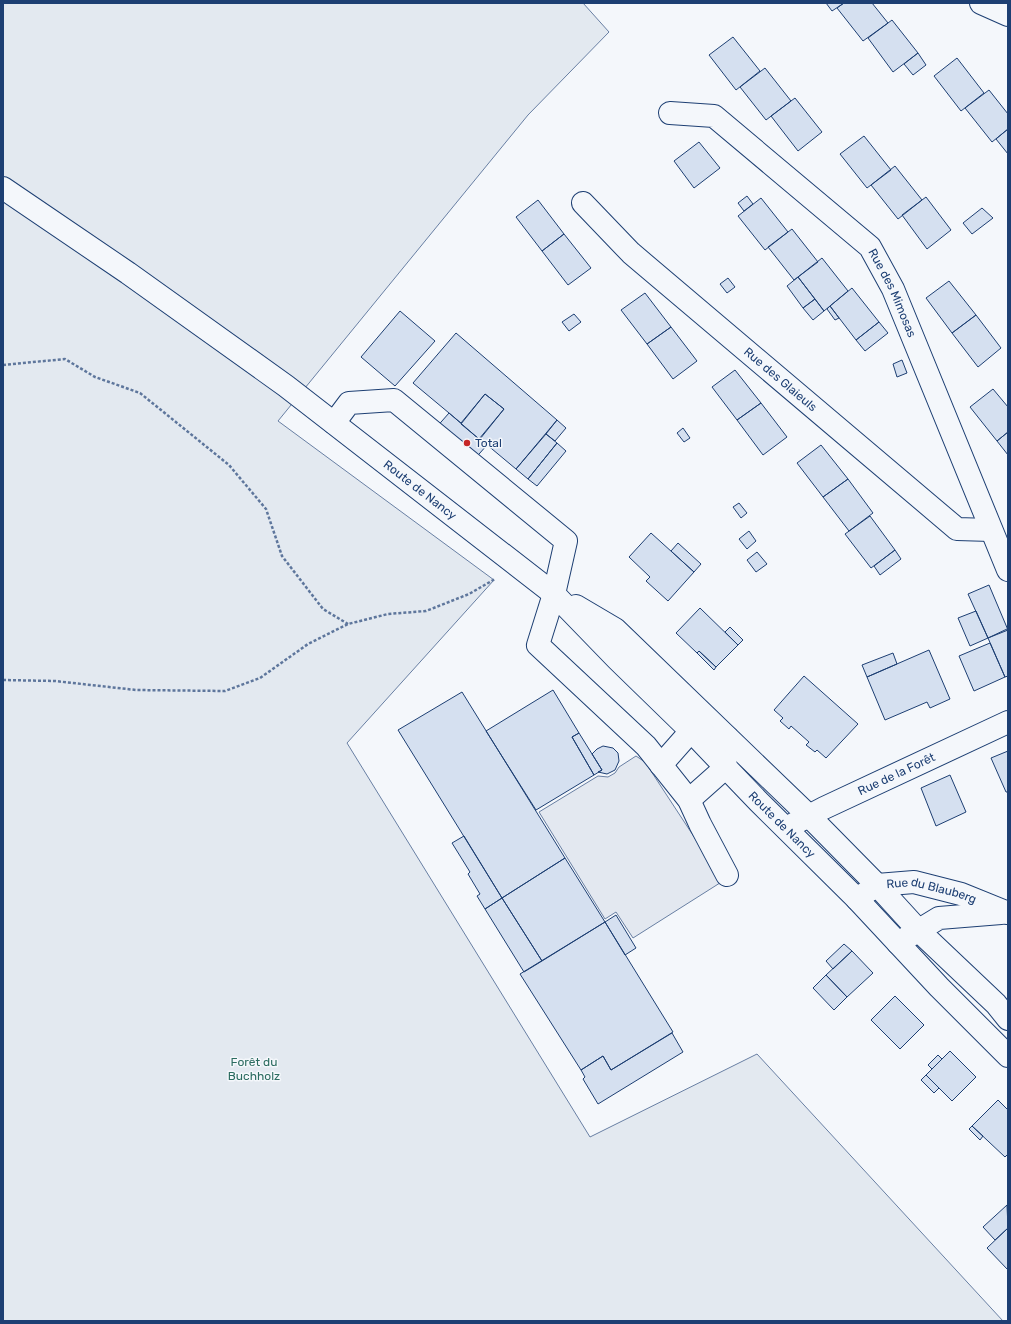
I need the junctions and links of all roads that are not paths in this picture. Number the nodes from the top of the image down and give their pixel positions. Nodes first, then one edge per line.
1 (981, 3) edge
2 (1008, 15) edge
3 (670, 113) dead end
4 (3, 188) edge
5 (583, 203) dead end
6 (334, 423) junction
7 (991, 530) junction
8 (1008, 570) edge
9 (554, 594) junction
10 (1008, 722) edge
11 (691, 731) junction
12 (727, 737) junction
13 (661, 765) junction
14 (725, 768) junction
15 (690, 800) junction
16 (809, 816) junction
17 (786, 828) junction
18 (727, 875) dead end
19 (877, 885) junction
20 (857, 899) junction
21 (1007, 913) edge
22 (919, 931) junction
23 (898, 943) junction
24 (1008, 1019) edge
25 (1008, 1056) edge

1 - 2 main road
3 - 7 main road, Rue des Mimosas
4 - 6 main road, Route de Nancy
5 - 7 main road, Rue des Glaieuls
6 - 9 main road, Route de Nancy
6 - 9 main road
7 - 8 main road, Rue des Mimosas
9 - 11 main road, Route de Nancy
9 - 12 main road, Route de Nancy
9 - 13 main road
10 - 16 main road, Rue de la Forêt
11 - 12 main road
11 - 13 main road
11 - 14 main road, Route de Nancy
12 - 14 main road
12 - 16 main road, Route de Nancy
13 - 15 main road
14 - 15 main road
14 - 17 main road, Route de Nancy
15 - 18 main road
16 - 17 main road, Rue de la Forêt
16 - 19 main road, Route de Nancy
17 - 20 main road, Route de Nancy
19 - 20 main road, Rue du Blauberg
19 - 21 main road, Rue du Blauberg
19 - 22 main road, Route de Nancy
20 - 23 main road, Route de Nancy
21 - 22 main road, Rue du Blauberg
22 - 23 main road, Rue du Blauberg
22 - 24 main road, Route de Nancy
23 - 25 main road, Route de Nancy

